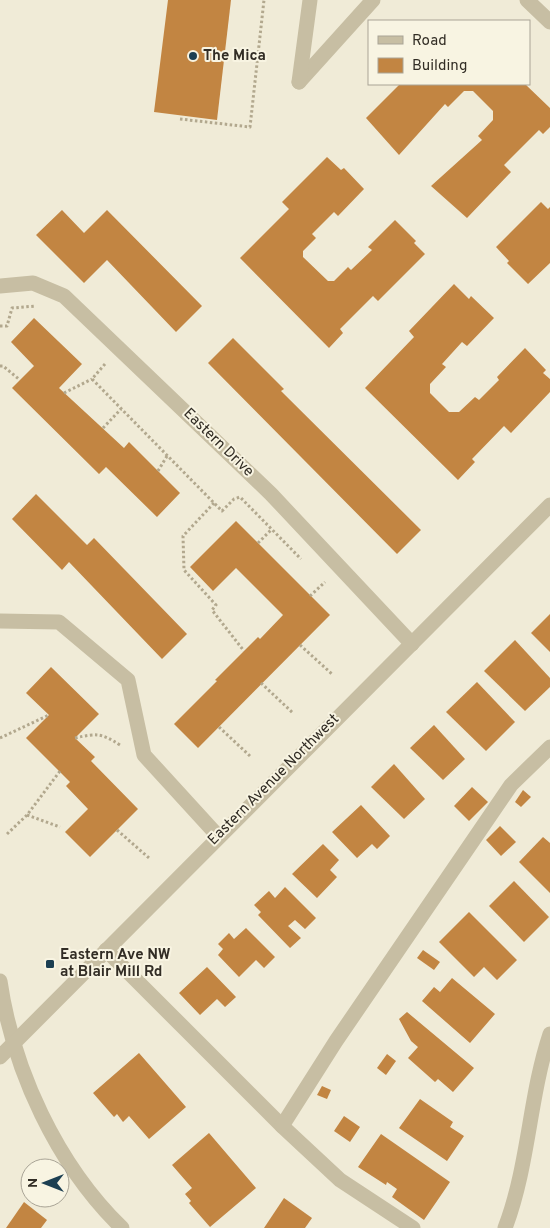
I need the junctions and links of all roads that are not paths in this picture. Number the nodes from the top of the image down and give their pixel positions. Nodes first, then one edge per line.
1 (310, 0) edge
2 (373, 0) edge
3 (527, 0) edge
4 (550, 22) edge
5 (0, 286) edge
6 (550, 505) edge
7 (0, 621) edge
8 (412, 644) junction
9 (550, 747) edge
10 (218, 836) junction
11 (106, 950) junction
12 (0, 982) edge
13 (550, 1034) edge
14 (13, 1044) junction
15 (0, 1057) edge
16 (282, 1126) junction
17 (112, 1225) edge
18 (413, 1228) edge
19 (505, 1228) edge

1 - 2 street
3 - 4 street
5 - 8 street, Eastern Drive
6 - 8 street, Eastern Avenue Northwest
7 - 10 street
8 - 10 street, Eastern Avenue Northwest
9 - 16 street
10 - 11 street, Eastern Avenue Northwest
11 - 14 street, Eastern Avenue Northwest
11 - 16 street
12 - 14 street
13 - 19 street
14 - 15 street, Eastern Avenue Northwest
14 - 17 street
16 - 18 street

